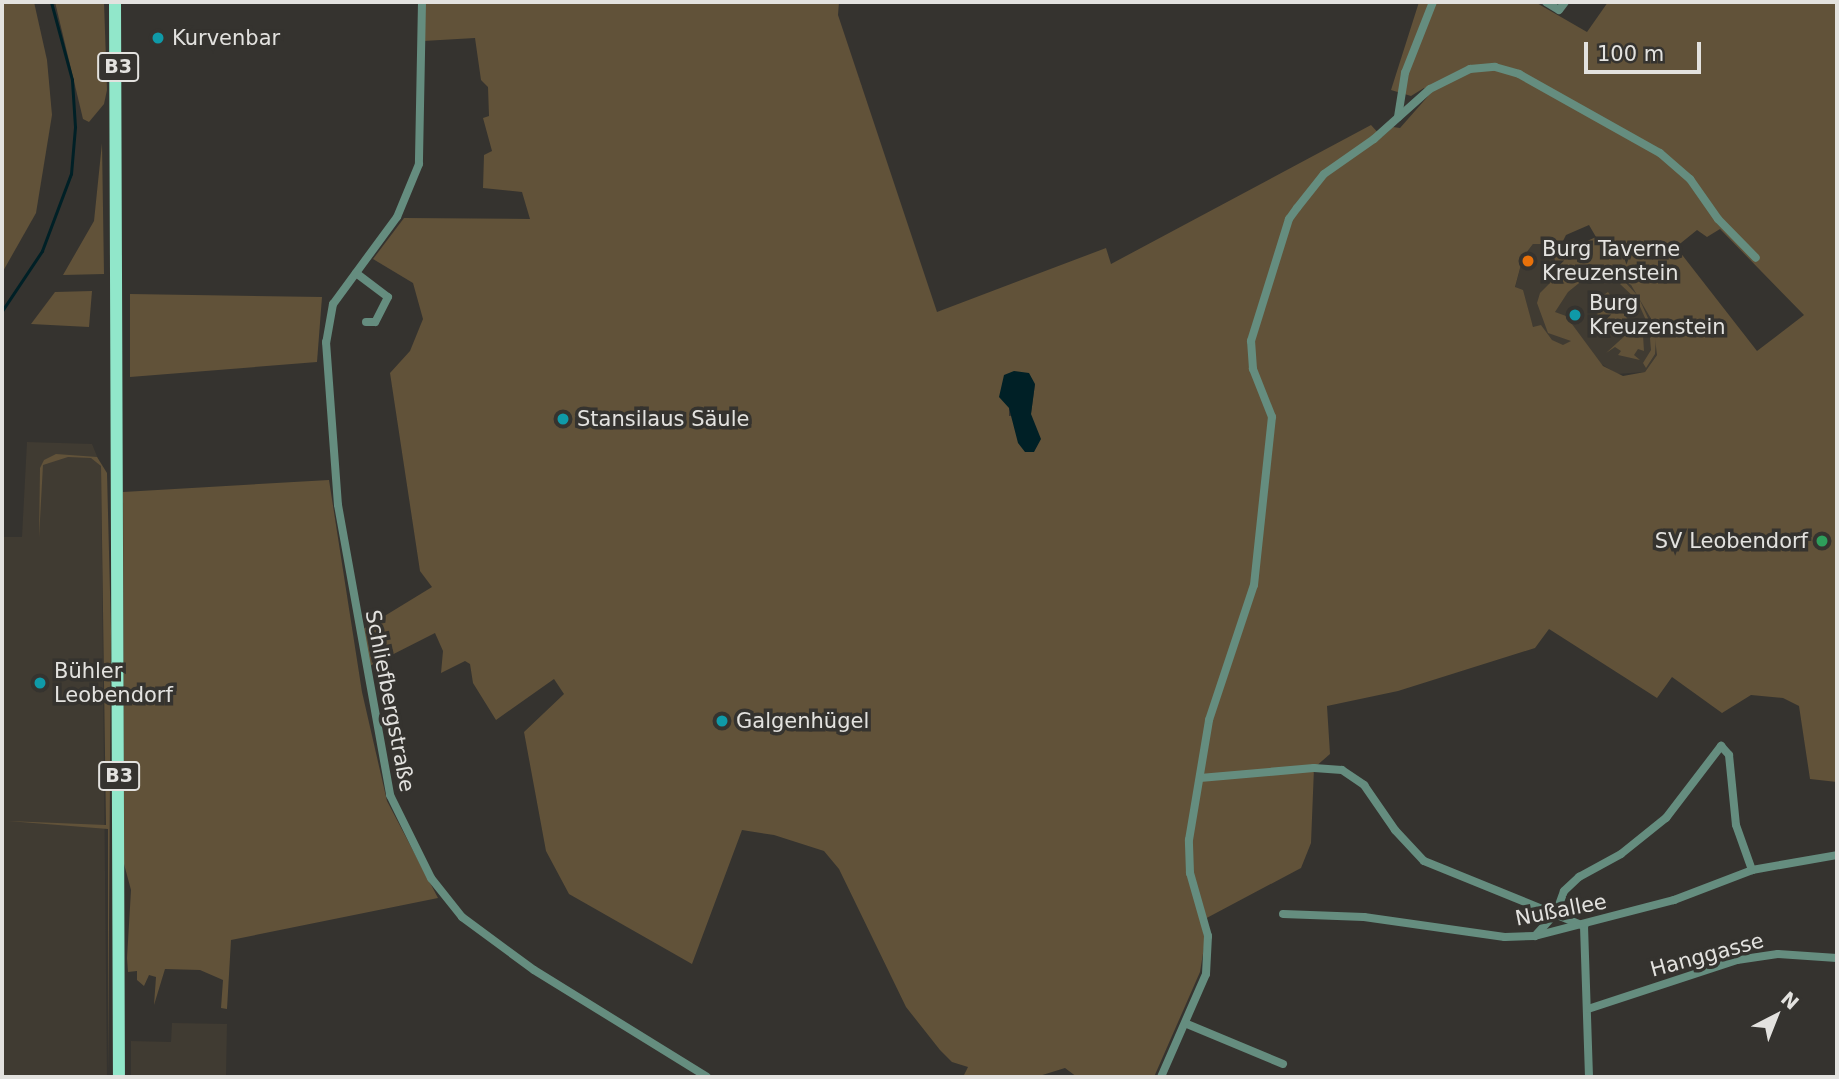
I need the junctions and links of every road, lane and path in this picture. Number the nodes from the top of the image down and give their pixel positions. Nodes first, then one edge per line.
1 (115, 2) edge
2 (422, 2) edge
3 (1433, 2) edge
4 (1546, 2) edge
5 (1565, 2) edge
6 (1398, 117) junction
7 (1756, 258) dead end
8 (356, 273) junction
9 (366, 322) dead end
10 (1200, 778) junction
11 (1837, 855) edge
12 (1752, 870) junction
13 (1556, 913) junction
14 (1283, 914) dead end
15 (1584, 926) junction
16 (1535, 936) junction
17 (1837, 958) edge
18 (1588, 1009) junction
19 (1187, 1024) junction
20 (1283, 1064) dead end
21 (119, 1077) edge
22 (707, 1077) edge
23 (1161, 1077) edge
24 (1589, 1077) edge

1 - 21 main road, B3
2 - 8 street, Schliefbergstraße
3 - 6 street
4 - 5 street
6 - 7 street
6 - 10 street
8 - 9 street
8 - 22 street, Schliefbergstraße
10 - 13 street
10 - 19 street
11 - 12 street, Nußallee
12 - 13 street
12 - 15 street, Nußallee
13 - 15 street
13 - 16 street
14 - 16 street, Nußallee
15 - 16 street, Nußallee
15 - 18 street
17 - 18 street, Hanggasse
18 - 24 street
19 - 20 street
19 - 23 street

